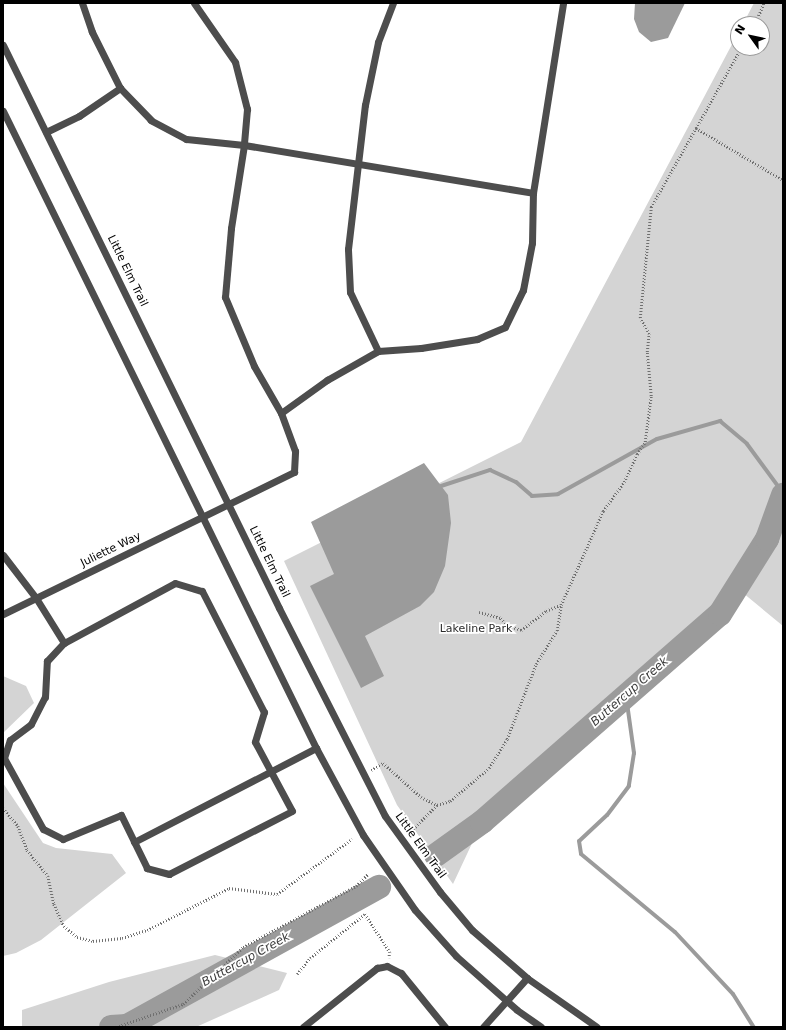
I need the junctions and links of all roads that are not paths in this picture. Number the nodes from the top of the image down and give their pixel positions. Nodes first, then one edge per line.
1 (82, 3) edge
2 (194, 3) edge
3 (393, 3) edge
4 (563, 3) edge
5 (3, 45) edge
6 (120, 88) junction
7 (3, 111) edge
8 (46, 132) junction
9 (244, 145) junction
10 (356, 164) junction
11 (533, 193) junction
12 (378, 351) junction
13 (281, 413) junction
14 (229, 506) junction
15 (202, 517) junction
16 (3, 555) edge
17 (36, 598) junction
18 (3, 614) edge
19 (64, 643) junction
20 (316, 748) junction
21 (271, 771) junction
22 (134, 842) junction
23 (527, 978) junction
24 (506, 1001) junction
25 (303, 1027) edge
26 (445, 1027) edge
27 (483, 1027) edge
28 (541, 1027) edge
29 (597, 1027) edge

1 - 6 street
2 - 9 street
3 - 10 street
4 - 11 street
5 - 8 street, Little Elm Trail
6 - 8 street
6 - 9 street
7 - 15 street
8 - 14 street, Little Elm Trail
9 - 10 street
9 - 13 street
10 - 11 street
10 - 12 street
11 - 12 street
12 - 13 street
13 - 14 street, Juliette Way
14 - 15 street, Juliette Way
14 - 23 street, Little Elm Trail
15 - 17 street, Juliette Way
15 - 20 street
16 - 17 street
17 - 18 street, Juliette Way
17 - 19 street
19 - 21 street
19 - 22 street
20 - 21 street
20 - 24 street
21 - 22 street
21 - 22 street
23 - 24 street
23 - 29 street, Little Elm Trail
24 - 27 street
24 - 28 street
25 - 26 street

